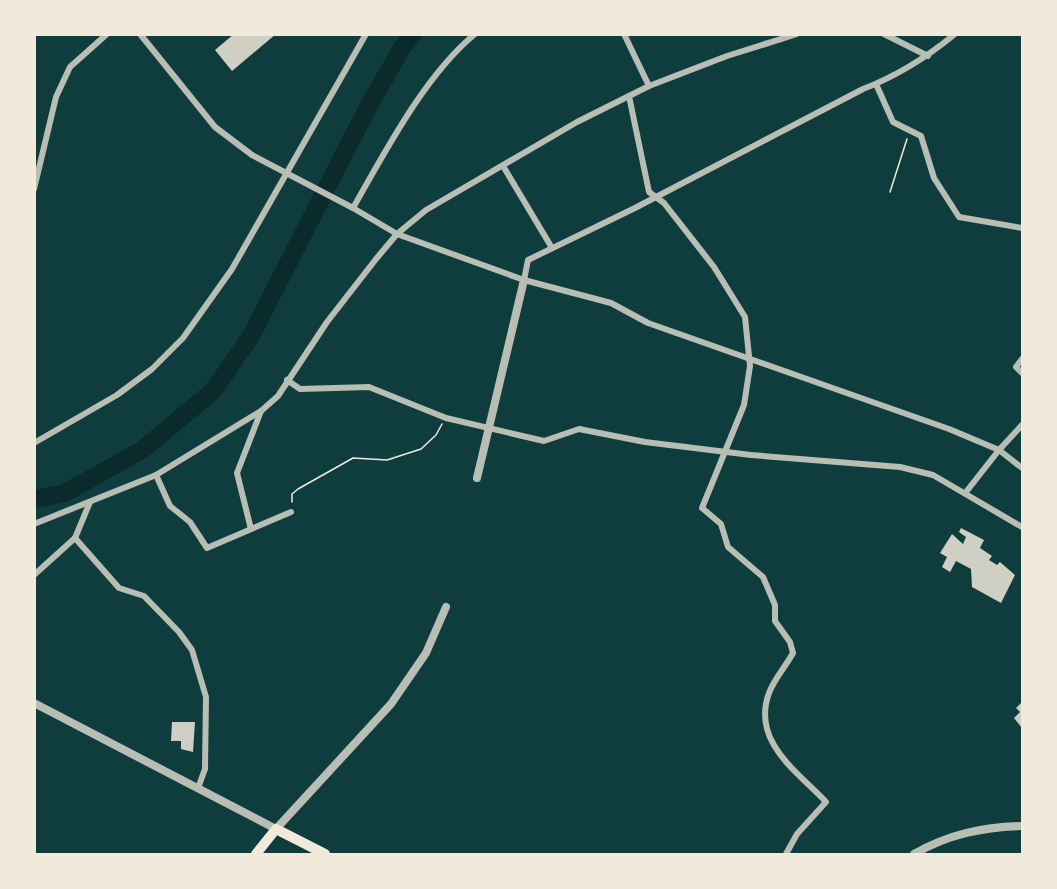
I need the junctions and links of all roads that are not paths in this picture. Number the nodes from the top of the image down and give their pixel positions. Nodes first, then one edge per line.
1 (106, 34) edge
2 (140, 34) edge
3 (366, 34) edge
4 (475, 34) edge
5 (624, 34) edge
6 (797, 34) edge
7 (884, 34) edge
8 (955, 34) edge
9 (928, 56) junction
10 (876, 84) junction
11 (649, 86) junction
12 (629, 96) junction
13 (503, 165) junction
14 (286, 173) junction
15 (34, 189) edge
16 (657, 197) junction
17 (353, 208) junction
18 (1023, 228) edge
19 (397, 234) junction
20 (552, 248) junction
21 (524, 280) junction
22 (750, 359) junction
23 (1023, 359) edge
24 (1023, 373) edge
25 (287, 380) junction
26 (261, 411) junction
27 (1023, 425) edge
28 (490, 430) junction
29 (34, 443) edge
30 (999, 450) junction
31 (726, 451) junction
32 (1023, 468) edge
33 (156, 475) junction
34 (477, 478) dead end
35 (966, 492) junction
36 (90, 502) junction
37 (291, 512) road end
38 (34, 524) edge
39 (1021, 525) edge
40 (251, 529) junction
41 (75, 538) junction
42 (34, 574) edge
43 (446, 607) dead end
44 (34, 703) edge
45 (198, 788) junction
46 (1023, 826) edge
47 (276, 829) junction
48 (256, 855) edge
49 (325, 855) edge
50 (786, 855) edge
51 (914, 855) edge

1 - 15 street
2 - 14 street
3 - 14 street
4 - 17 street
5 - 11 street
6 - 11 street
7 - 9 street
8 - 9 street
9 - 10 street
10 - 16 street
10 - 18 street
11 - 12 street
12 - 13 street
12 - 16 street
13 - 19 street
13 - 20 street
14 - 17 street
14 - 29 street
16 - 20 street
16 - 22 street
17 - 19 street
19 - 21 street
19 - 25 street
20 - 21 street
21 - 22 street
21 - 28 street
22 - 30 street
22 - 31 street
23 - 24 street
25 - 26 street
25 - 28 street
26 - 33 street
26 - 40 street
27 - 30 street
28 - 31 street
28 - 34 street
30 - 32 street
30 - 35 street
31 - 35 street
31 - 50 street
33 - 36 street
33 - 40 street
35 - 39 street
36 - 38 street
36 - 41 street
37 - 40 street
41 - 42 street
41 - 45 street
43 - 47 street
44 - 45 street
45 - 47 street
46 - 51 street
47 - 48 highway
47 - 49 highway

